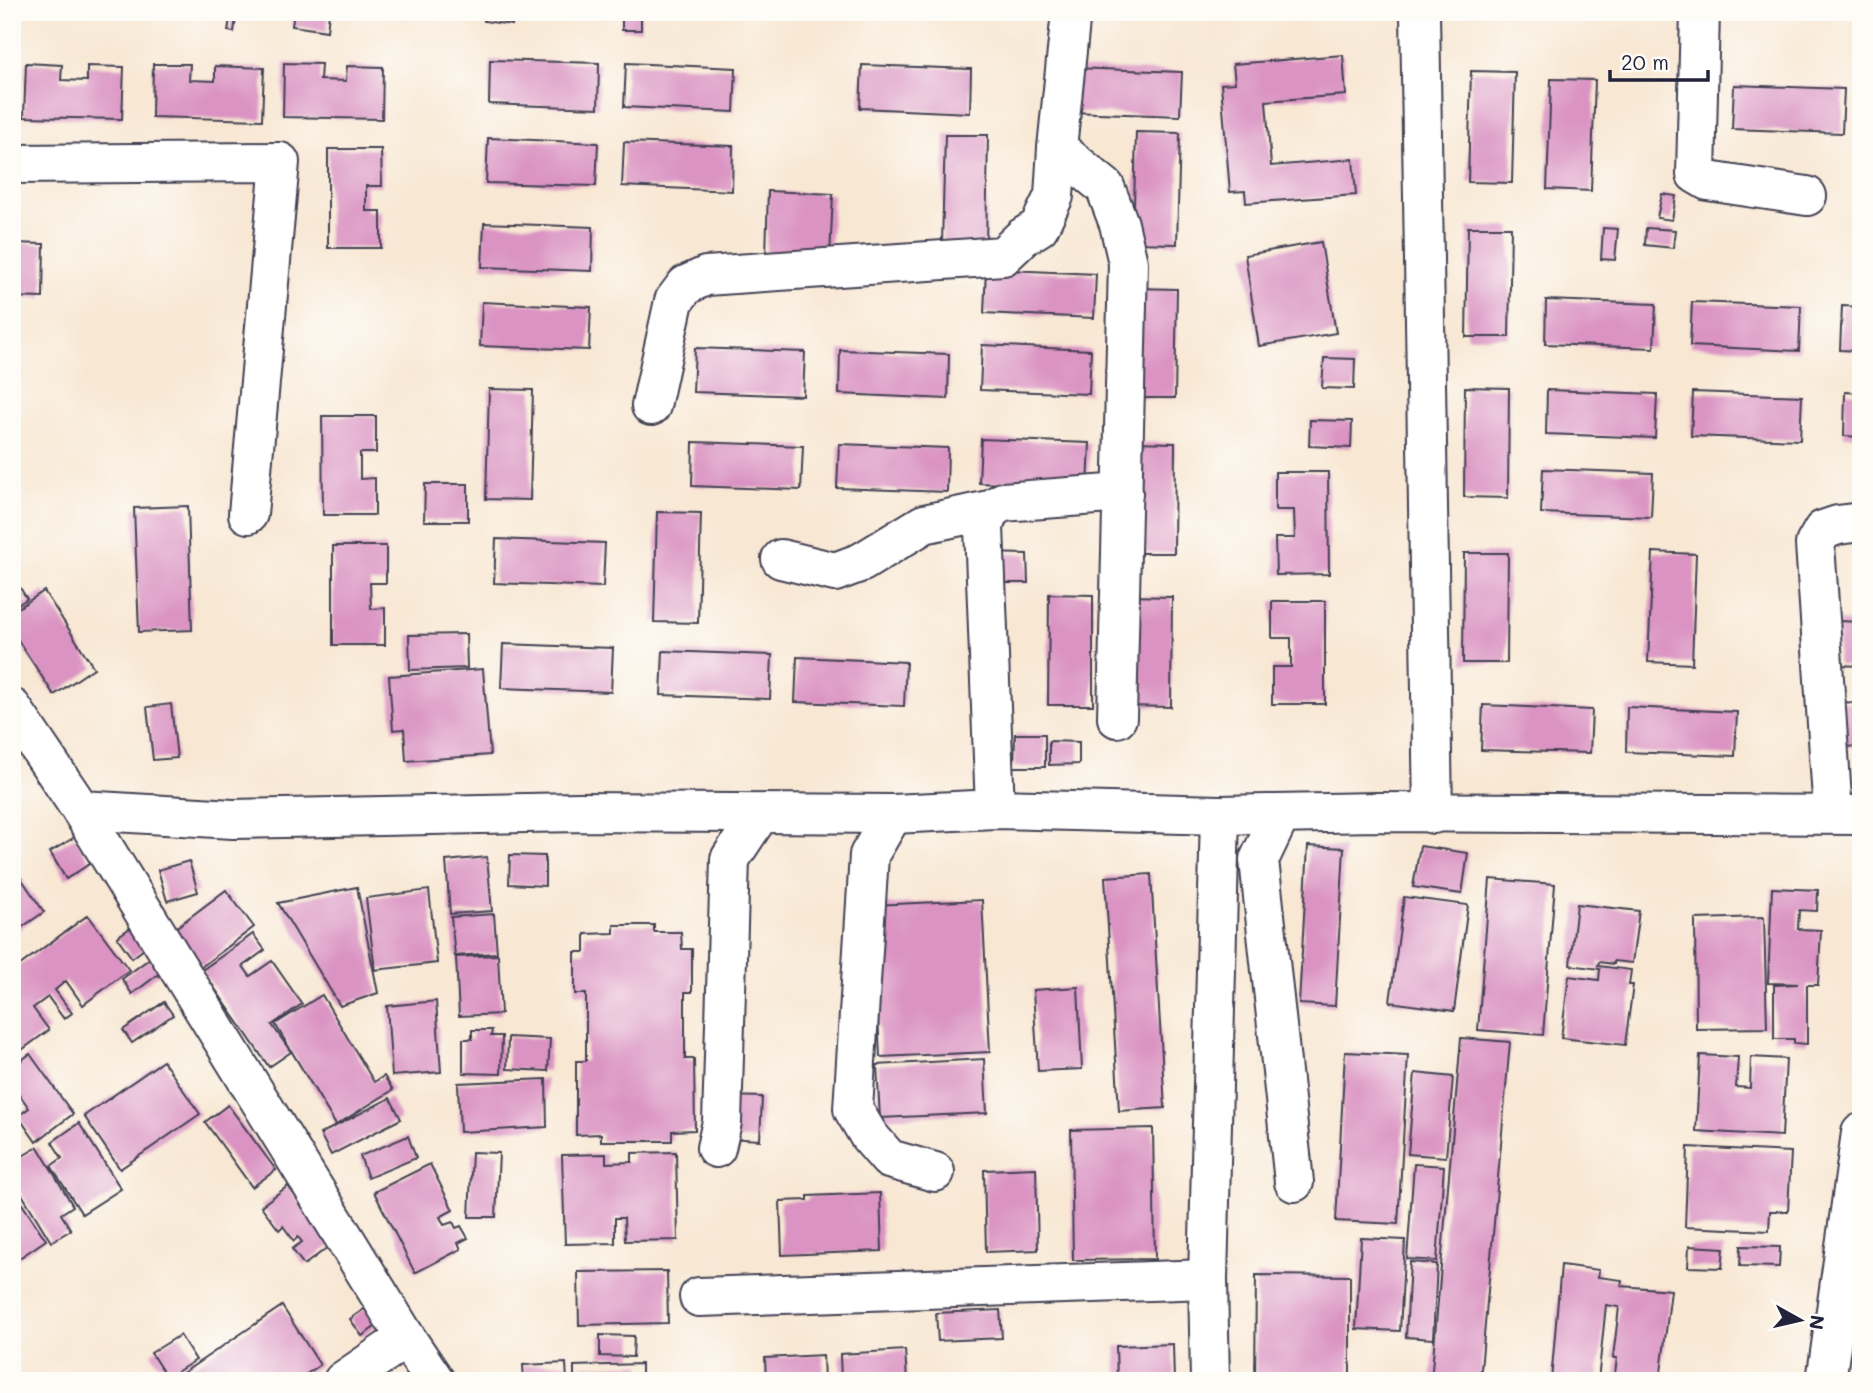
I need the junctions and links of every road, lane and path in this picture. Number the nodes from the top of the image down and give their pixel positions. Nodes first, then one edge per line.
1 (1071, 12) edge
2 (1420, 12) edge
3 (1700, 12) edge
4 (1057, 148) junction
5 (12, 164) edge
6 (1807, 196) dead end
7 (650, 406) dead end
8 (1123, 493) junction
9 (989, 510) junction
10 (248, 514) dead end
11 (1861, 522) edge
12 (781, 559) dead end
13 (12, 708) edge
14 (1117, 718) dead end
15 (995, 809) junction
16 (81, 810) junction
17 (760, 814) junction
18 (893, 814) junction
19 (1281, 814) junction
20 (1433, 814) junction
21 (1847, 814) edge
22 (1220, 815) junction
23 (1861, 1133) edge
24 (716, 1148) dead end
25 (935, 1172) dead end
26 (1294, 1182) dead end
27 (1208, 1279) junction
28 (699, 1297) dead end
29 (406, 1338) junction
30 (343, 1381) edge
31 (435, 1381) edge
32 (1210, 1381) edge
33 (1826, 1381) edge

1 - 4 street
2 - 20 street
3 - 6 street
4 - 7 street
4 - 8 street
5 - 10 street
8 - 9 street
8 - 14 street
9 - 12 street
9 - 15 street
11 - 21 street
13 - 16 street
15 - 18 street
15 - 22 street
16 - 17 street
16 - 29 street
17 - 18 street
17 - 24 street
18 - 25 street
19 - 20 street
19 - 22 street
19 - 26 street
20 - 21 street
22 - 27 street
23 - 33 street
27 - 28 street
27 - 32 street
29 - 30 street
29 - 31 street

